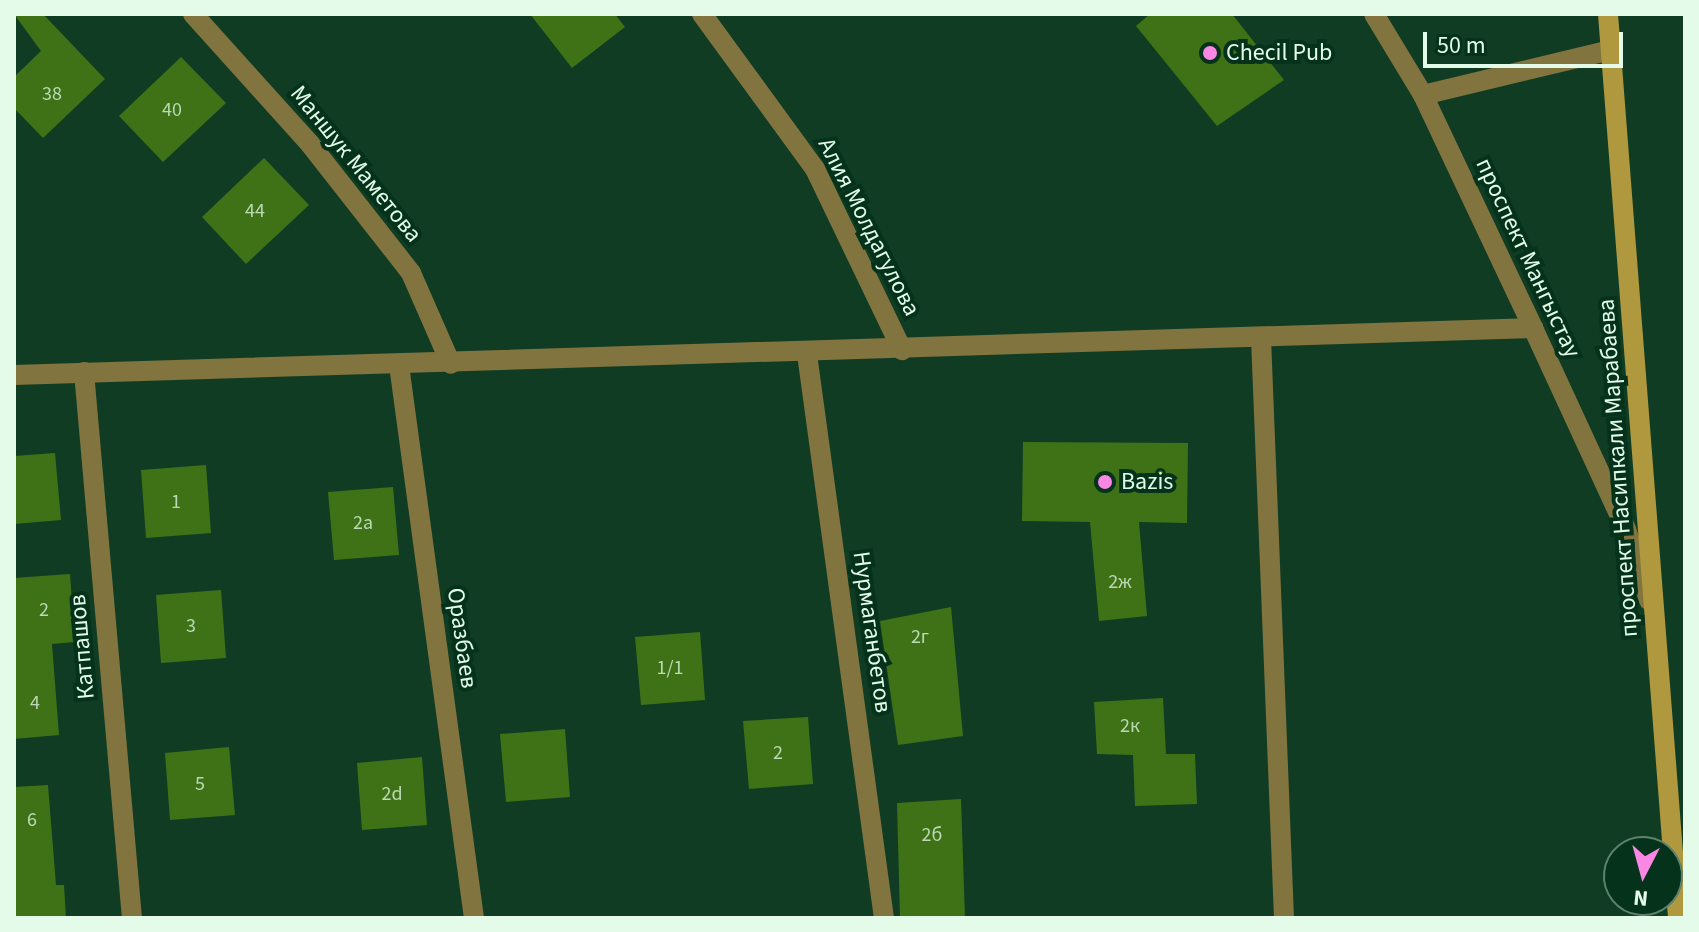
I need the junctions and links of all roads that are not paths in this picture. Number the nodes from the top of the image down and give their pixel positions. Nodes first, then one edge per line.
1 (193, 14) edge
2 (702, 14) edge
3 (1374, 14) edge
4 (1608, 14) edge
5 (1610, 50) junction
6 (1423, 95) junction
7 (1533, 328) junction
8 (1261, 338) junction
9 (902, 350) junction
10 (807, 354) junction
11 (451, 364) junction
12 (399, 365) junction
13 (84, 372) junction
14 (14, 375) edge
15 (1655, 620) junction
16 (132, 918) edge
17 (474, 918) edge
18 (884, 918) edge
19 (1284, 918) edge
20 (1678, 918) edge

1 - 11 street, Маншук Маметова
2 - 9 street, Алия Молдагулова
3 - 6 street, проспект Мангыстау
4 - 5 main road, проспект Насипкали Марабаева
5 - 6 street
5 - 15 main road, проспект Насипкали Марабаева
6 - 7 street, проспект Мангыстау
7 - 8 street
7 - 15 street, проспект Мангыстау
8 - 9 street
8 - 19 street
9 - 10 street
10 - 11 street
10 - 18 street, Нурмаганбетов
11 - 12 street
12 - 13 street
12 - 17 street, Оразбаев
13 - 14 street
13 - 16 street, Катпашов
15 - 20 main road, проспект Насипкали Марабаева

